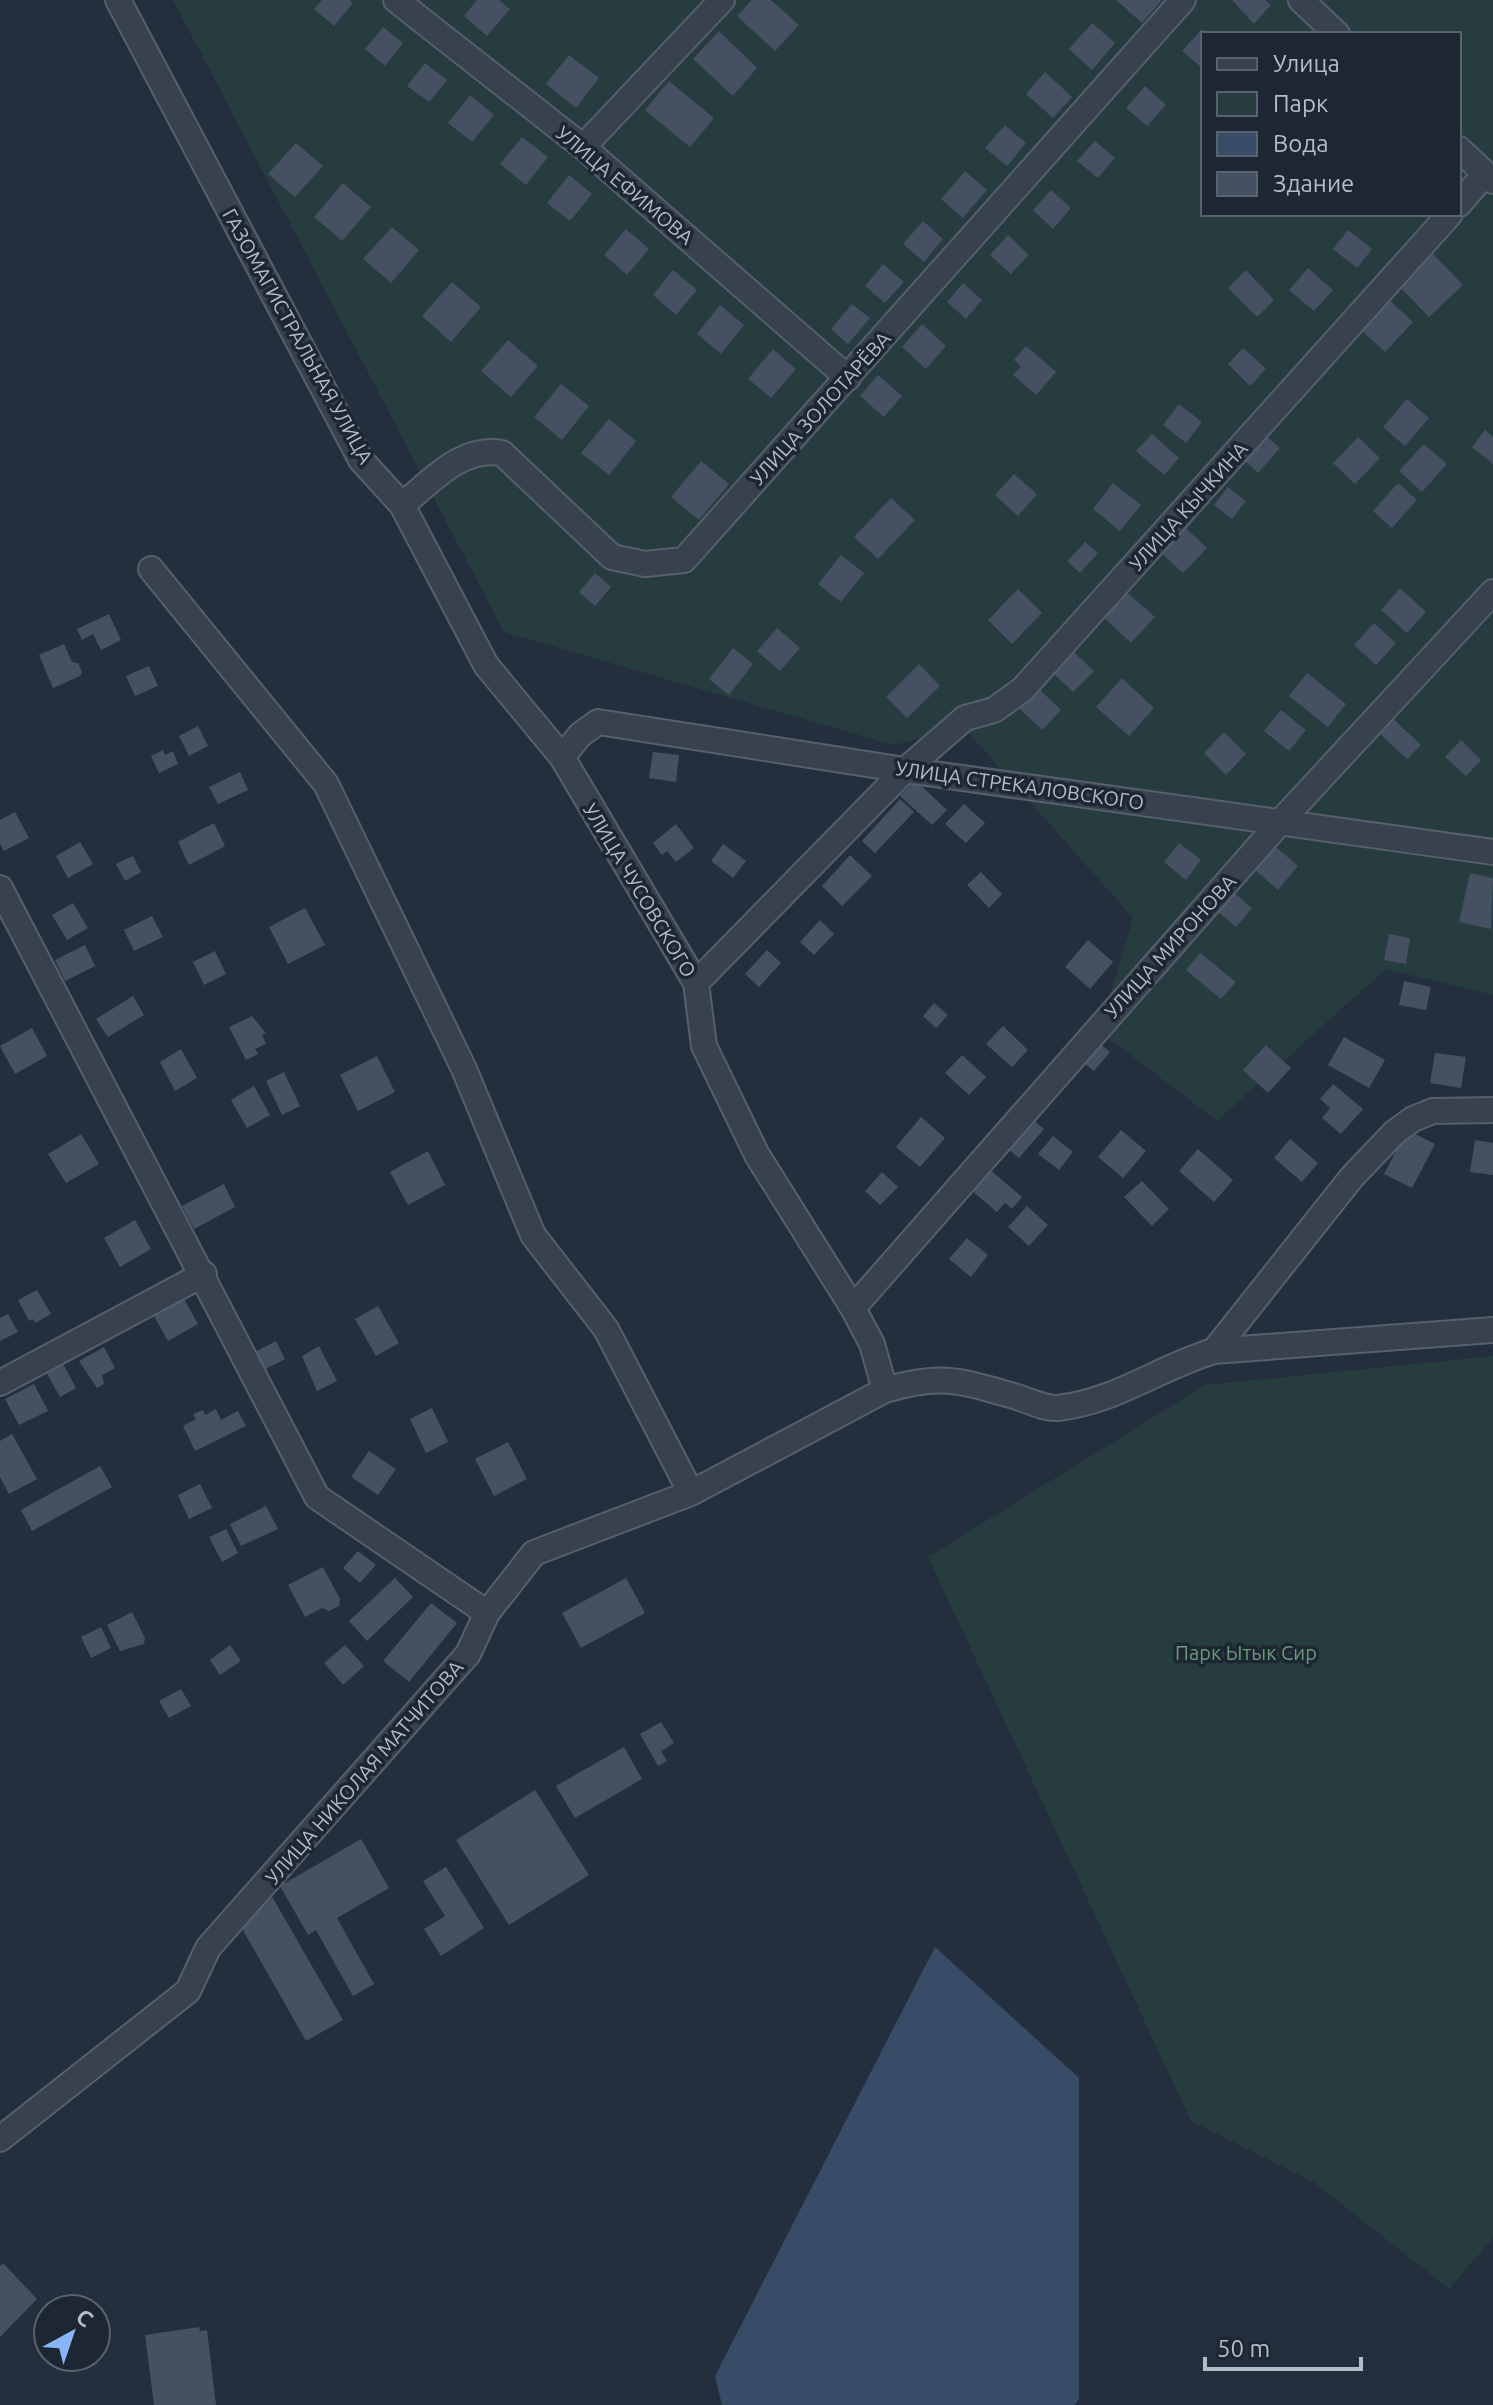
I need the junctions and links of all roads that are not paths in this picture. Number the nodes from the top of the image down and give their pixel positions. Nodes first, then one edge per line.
1 (118, 0) edge
2 (396, 0) edge
3 (722, 0) edge
4 (1183, 0) edge
5 (1301, 0) edge
6 (1335, 32) edge
7 (583, 147) junction
8 (1461, 151) edge
9 (1489, 178) edge
10 (1461, 202) edge
11 (1448, 216) edge
12 (848, 378) junction
13 (402, 505) junction
14 (151, 569) dead end
15 (1493, 592) edge
16 (486, 665) joint
17 (562, 757) junction
18 (905, 770) junction
19 (1282, 820) junction
20 (1493, 852) edge
21 (0, 888) edge
22 (696, 983) junction
23 (1493, 1110) edge
24 (204, 1274) junction
25 (853, 1308) junction
26 (1493, 1330) edge
27 (1214, 1351) junction
28 (0, 1383) edge
29 (885, 1390) junction
30 (691, 1493) junction
31 (487, 1613) junction
32 (0, 2139) edge

1 - 13 street, ГАЗОМАГИСТРАЛЬНАЯ УЛИЦА
2 - 7 street, УЛИЦА ЕФИМОВА
3 - 7 street
4 - 12 street, УЛИЦА ЗОЛОТАРЁВА
5 - 6 street
7 - 12 street, УЛИЦА ЕФИМОВА
8 - 9 street
9 - 10 street
11 - 18 street, УЛИЦА КЫЧКИНА
12 - 13 street, УЛИЦА ЗОЛОТАРЁВА
13 - 16 street, ГАЗОМАГИСТРАЛЬНАЯ УЛИЦА
14 - 30 street
15 - 19 street, УЛИЦА МИРОНОВА
16 - 17 street, УЛИЦА ЧУСОВСКОГО
17 - 18 street, УЛИЦА СТРЕКАЛОВСКОГО
17 - 22 street, УЛИЦА ЧУСОВСКОГО
18 - 19 street, УЛИЦА СТРЕКАЛОВСКОГО
18 - 22 street, УЛИЦА КЫЧКИНА
19 - 20 street, УЛИЦА СТРЕКАЛОВСКОГО
19 - 25 street, УЛИЦА МИРОНОВА
21 - 24 street
22 - 25 street, УЛИЦА ЧУСОВСКОГО
23 - 27 street
24 - 28 street
24 - 31 street
25 - 29 street, УЛИЦА ЧУСОВСКОГО
26 - 27 street, УЛИЦА НИКОЛАЯ МАТЧИТОВА
27 - 29 street, УЛИЦА НИКОЛАЯ МАТЧИТОВА
29 - 30 street, УЛИЦА НИКОЛАЯ МАТЧИТОВА
30 - 31 street, УЛИЦА НИКОЛАЯ МАТЧИТОВА
31 - 32 street, УЛИЦА НИКОЛАЯ МАТЧИТОВА

